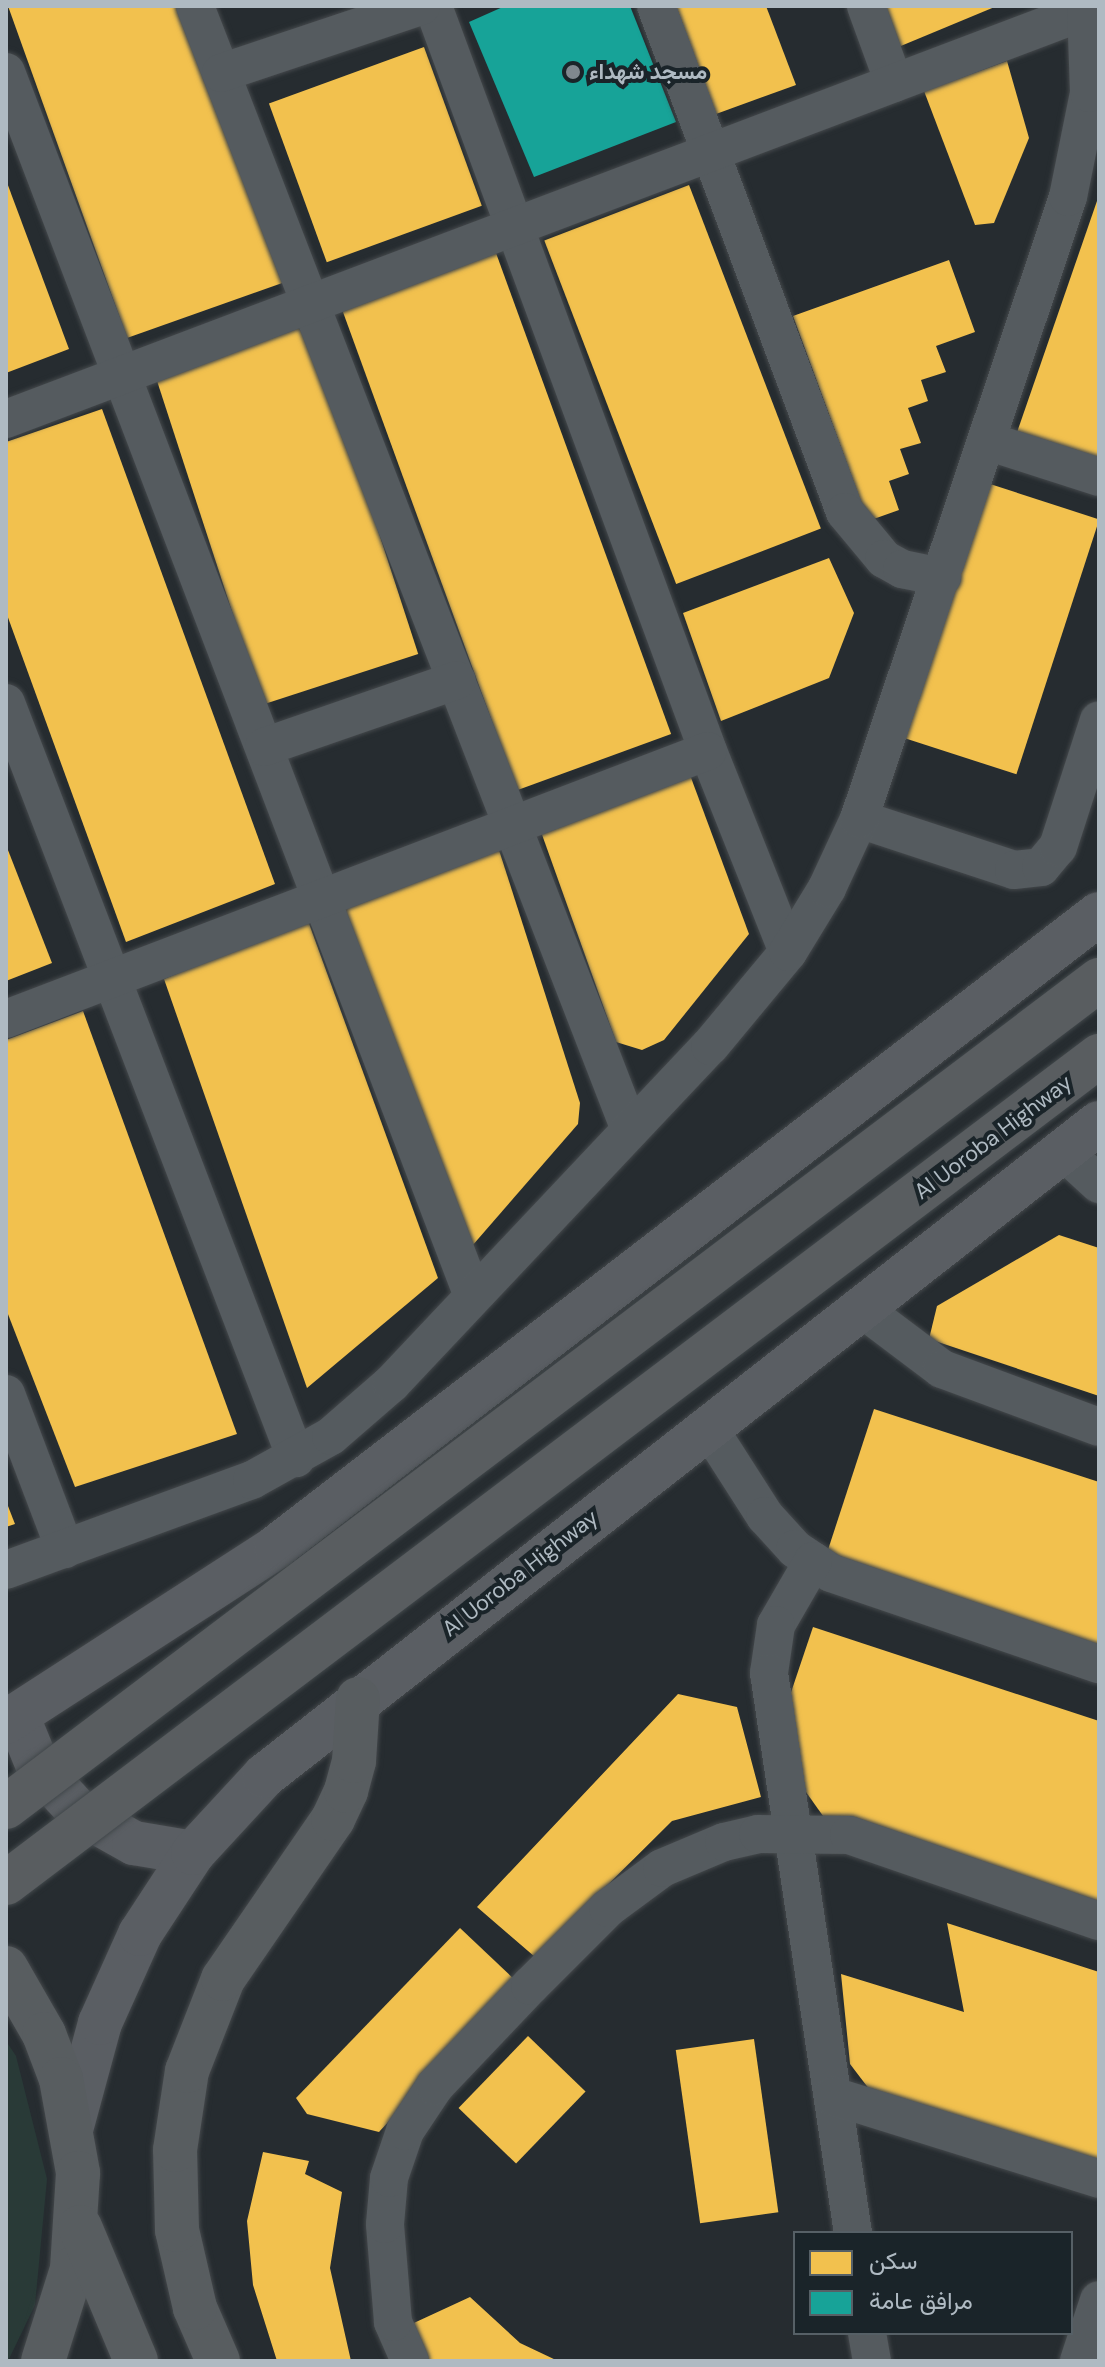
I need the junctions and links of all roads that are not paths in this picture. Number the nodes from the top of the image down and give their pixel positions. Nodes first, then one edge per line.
1 (195, 6) edge
2 (421, 6) edge
3 (433, 6) edge
4 (656, 6) edge
5 (866, 6) edge
6 (1090, 7) edge
7 (6, 72) edge
8 (221, 73) junction
9 (894, 83) junction
10 (1090, 151) edge
11 (710, 153) junction
12 (515, 228) junction
13 (311, 304) junction
14 (122, 376) junction
15 (6, 419) edge
16 (987, 441) junction
17 (1099, 477) edge
18 (942, 577) junction
19 (457, 680) junction
20 (6, 703) edge
21 (1099, 720) edge
22 (264, 747) junction
23 (708, 751) junction
24 (859, 819) junction
25 (513, 827) junction
26 (322, 899) junction
27 (1099, 914) edge
28 (788, 952) junction
29 (112, 979) junction
30 (1099, 980) edge
31 (6, 1019) edge
32 (1099, 1056) edge
33 (1099, 1123) edge
34 (630, 1130) junction
35 (1063, 1151) junction
36 (1099, 1184) edge
37 (473, 1296) junction
38 (861, 1308) junction
39 (6, 1394) edge
40 (708, 1427) junction
41 (1099, 1427) edge
42 (296, 1458) junction
43 (65, 1549) junction
44 (813, 1561) junction
45 (6, 1570) edge
46 (1099, 1664) edge
47 (358, 1699) junction
48 (12, 1719) edge
49 (6, 1807) edge
50 (791, 1831) junction
51 (193, 1853) junction
52 (6, 1883) edge
53 (1099, 1921) edge
54 (6, 1968) edge
55 (833, 2096) junction
56 (72, 2126) junction
57 (1099, 2179) edge
58 (78, 2221) junction
59 (853, 2231) edge
60 (1099, 2300) edge
61 (867, 2335) edge
62 (43, 2361) edge
63 (136, 2361) edge
64 (218, 2361) edge
65 (410, 2361) edge
66 (872, 2361) edge
67 (1079, 2361) edge

1 - 8 street
2 - 8 street
3 - 12 street
4 - 11 street
5 - 9 street
6 - 9 street
6 - 10 street
7 - 14 street
8 - 13 street
9 - 11 street
10 - 16 street
11 - 12 street
11 - 18 street
12 - 13 street
12 - 23 street
13 - 14 street
13 - 19 street
14 - 15 street
14 - 22 street
16 - 17 street
16 - 18 street
18 - 24 street
19 - 22 street
19 - 25 street
20 - 29 street
21 - 24 street
22 - 26 street
23 - 25 street
23 - 28 street
24 - 28 street
25 - 26 street
25 - 34 street
26 - 29 street
26 - 37 street
27 - 48 main road
28 - 34 street
29 - 31 street
29 - 42 street
30 - 49 highway, bridge
32 - 52 highway, Al Uoroba Highway, bridge
33 - 35 main road, Al Uoroba Highway
34 - 37 street
35 - 36 street
35 - 38 main road, Al Uoroba Highway
37 - 42 street
38 - 40 main road, Al Uoroba Highway
38 - 41 street
39 - 43 street
40 - 44 street
40 - 47 main road, Al Uoroba Highway
42 - 43 street
43 - 45 street
44 - 46 street
44 - 50 street
47 - 51 main road, Al Uoroba Highway
47 - 64 main road
48 - 51 main road
50 - 53 street
50 - 55 street
50 - 65 street
51 - 56 main road, Al Uoroba Highway
54 - 56 main road
55 - 57 street
55 - 59 street
56 - 58 main road
58 - 62 main road
58 - 63 main road
60 - 67 street
61 - 66 street

